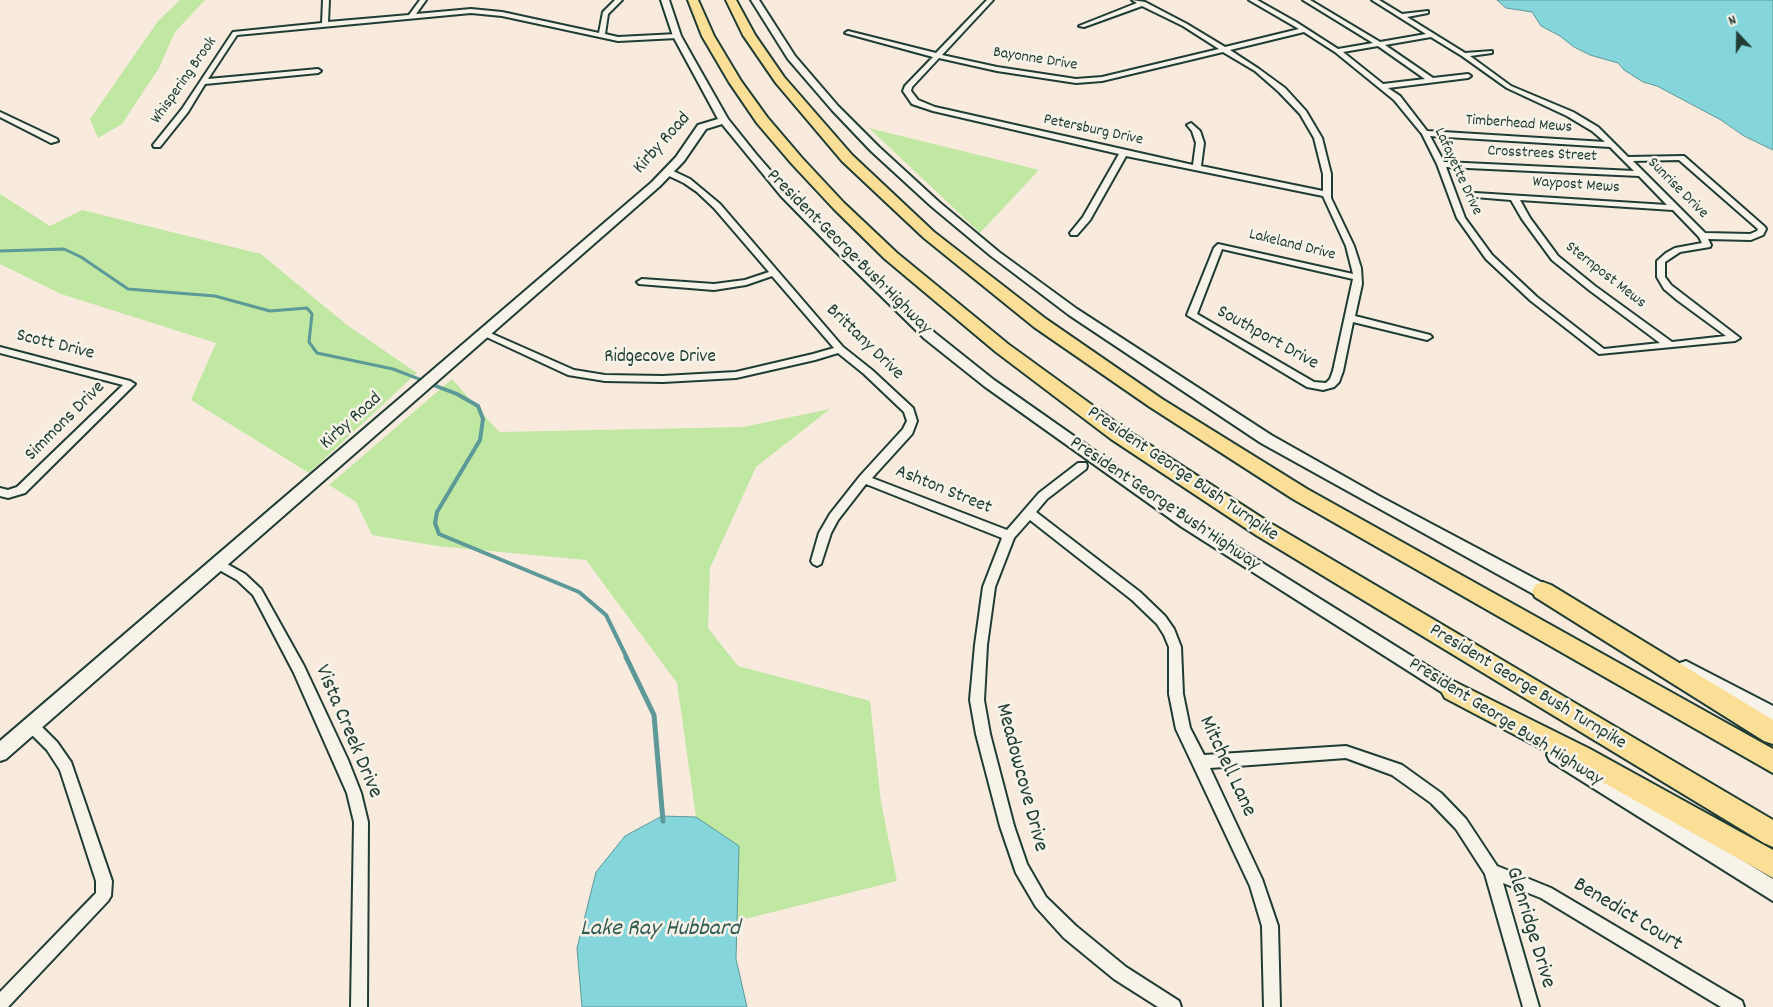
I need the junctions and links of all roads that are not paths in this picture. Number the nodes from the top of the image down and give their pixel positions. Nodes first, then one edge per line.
1 (326, 0) edge
2 (423, 0) edge
3 (619, 0) edge
4 (665, 0) edge
5 (693, 0) edge
6 (731, 0) edge
7 (755, 0) edge
8 (990, 0) edge
9 (1252, 0) edge
10 (1306, 0) edge
11 (1374, 0) edge
12 (1139, 2) edge
13 (1426, 12) dead end
14 (410, 16) junction
15 (1401, 16) junction
16 (325, 25) junction
17 (1082, 26) dead end
18 (1305, 30) junction
19 (848, 33) dead end
20 (602, 34) junction
21 (1433, 35) junction
22 (670, 36) junction
23 (1379, 44) junction
24 (1223, 50) junction
25 (1337, 51) junction
26 (1490, 52) dead end
27 (1464, 55) junction
28 (938, 56) junction
29 (318, 71) dead end
30 (1468, 76) dead end
31 (1431, 80) junction
32 (203, 82) junction
33 (1383, 86) junction
34 (0, 114) edge
35 (724, 120) junction
36 (1191, 125) dead end
37 (1425, 133) junction
38 (54, 141) dead end
39 (157, 145) dead end
40 (1612, 145) junction
41 (1124, 153) junction
42 (1626, 159) junction
43 (1441, 164) junction
44 (1197, 168) junction
45 (668, 172) junction
46 (1642, 174) junction
47 (1326, 194) junction
48 (1475, 195) dead end
49 (1514, 198) junction
50 (1675, 208) junction
51 (1074, 234) dead end
52 (1703, 236) junction
53 (773, 272) junction
54 (1356, 277) junction
55 (642, 282) dead end
56 (1194, 318) joint
57 (1349, 318) junction
58 (485, 334) junction
59 (1427, 337) dead end
60 (1670, 345) junction
61 (840, 349) junction
62 (0, 350) edge
63 (1602, 352) joint
64 (130, 384) joint
65 (1082, 466) dead end
66 (864, 479) junction
67 (0, 492) edge
68 (1030, 514) junction
69 (1009, 536) junction
70 (817, 561) dead end
71 (218, 564) junction
72 (1543, 592) junction
73 (1453, 691) junction
74 (1773, 715) edge
75 (32, 726) junction
76 (1773, 733) edge
77 (0, 753) edge
78 (1200, 762) junction
79 (1773, 762) edge
80 (1773, 834) edge
81 (1773, 866) edge
82 (1492, 871) junction
83 (1773, 891) edge
84 (0, 1004) edge
85 (359, 1007) edge
86 (1173, 1007) edge
87 (1272, 1007) edge
88 (1531, 1007) edge
89 (1736, 1007) edge

1 - 16 street
2 - 14 street
3 - 20 street
4 - 22 main road, President George Bush Highway
5 - 80 highway, President George Bush Turnpike
6 - 79 highway
7 - 72 main road
8 - 28 street
9 - 18 street, Lafayette Drive
10 - 23 street
11 - 15 street, Sunrise Drive
12 - 17 street
12 - 24 street
13 - 15 street
14 - 16 street
14 - 20 street
15 - 21 street, Sunrise Drive
16 - 32 street, Whispering Brook
18 - 24 street, Bayonne Drive
18 - 25 street, Lafayette Drive
19 - 28 street, Bayonne Drive
20 - 22 street
21 - 23 street
21 - 27 street, Sunrise Drive
22 - 35 main road, President George Bush Highway
23 - 25 street
23 - 31 street
24 - 28 street, Bayonne Drive
24 - 47 street
25 - 33 street, Lafayette Drive
26 - 27 street
27 - 40 street, Sunrise Drive
28 - 41 street, Petersburg Drive
29 - 32 street
30 - 31 street
31 - 33 street
32 - 39 street, Whispering Brook
33 - 37 street, Lafayette Drive
34 - 38 street
35 - 45 main road, Kirby Road
35 - 73 main road, President George Bush Highway
36 - 44 street
37 - 40 street, Timberhead Mews
37 - 43 street, Lafayette Drive
40 - 42 street, Sunrise Drive
41 - 44 street, Petersburg Drive
41 - 51 street
42 - 46 street, Sunrise Drive
42 - 52 street
43 - 46 street, Crosstrees Street
43 - 63 street, Lafayette Drive
44 - 47 street, Petersburg Drive
45 - 53 street, Brittany Drive
45 - 58 main road, Kirby Road
46 - 50 street, Sunrise Drive
47 - 54 street
48 - 49 street, Waypost Mews
49 - 50 street, Waypost Mews
49 - 60 street, Sternpost Mews
50 - 52 street, Sunrise Drive
52 - 60 street, Sunrise Drive
53 - 55 street
53 - 61 street, Brittany Drive
54 - 56 street, Lakeland Drive
54 - 57 street
56 - 57 street, Southport Drive
57 - 59 street
58 - 61 street, Ridgecove Drive
58 - 71 main road, Kirby Road
60 - 63 street, Sunrise Drive
61 - 66 street, Brittany Drive
62 - 64 street, Scott Drive
64 - 67 street, Simmons Drive
65 - 68 street, Meadowcove Drive
66 - 69 street, Ashton Street
66 - 70 street, Brittany Drive
68 - 69 street, Meadowcove Drive
68 - 78 street, Mitchell Lane
69 - 86 street, Meadowcove Drive
71 - 75 main road, Kirby Road
71 - 85 street, Vista Creek Drive
72 - 74 main road
72 - 76 highway
73 - 81 highway
73 - 83 main road, President George Bush Highway
75 - 77 main road, Kirby Road
75 - 84 street
78 - 82 street, Glenridge Drive
78 - 87 street, Mitchell Lane
82 - 88 street, Glenridge Drive
82 - 89 street, Benedict Court

